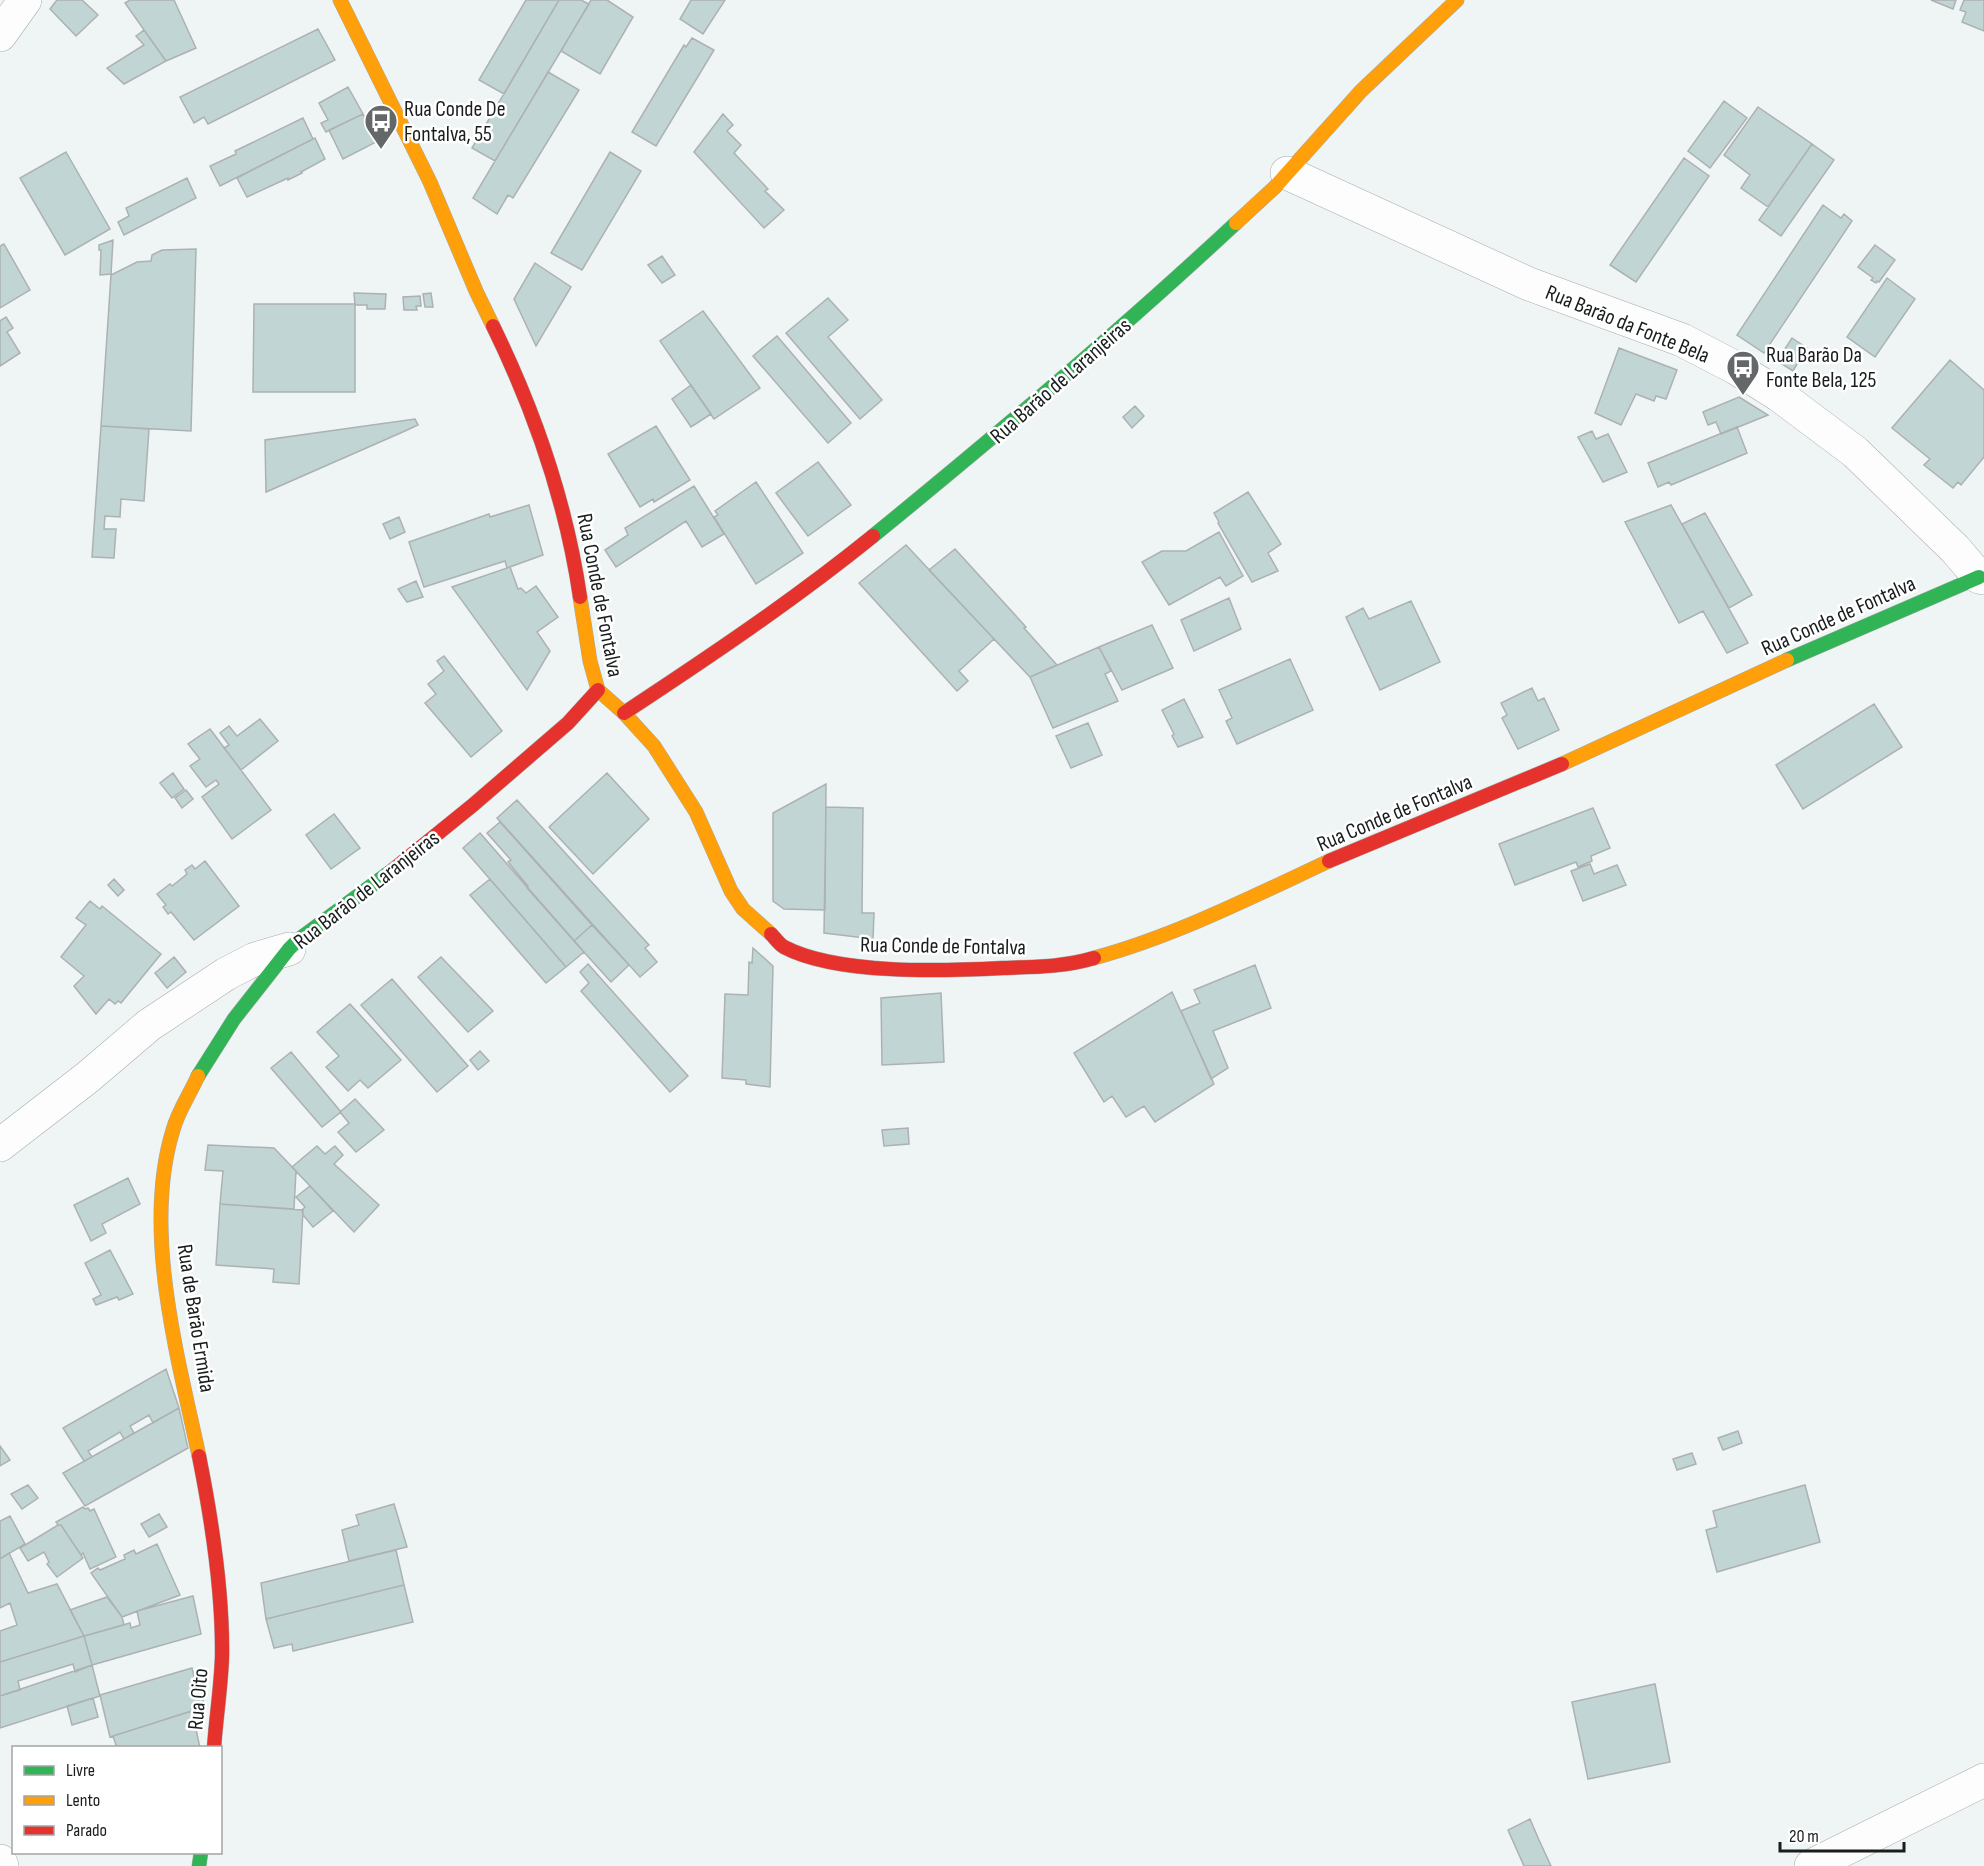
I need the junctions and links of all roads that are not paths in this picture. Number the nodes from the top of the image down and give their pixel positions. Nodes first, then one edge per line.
1 (25, 0) edge
2 (340, 0) edge
3 (1457, 0) edge
4 (0, 35) edge
5 (1287, 173) junction
6 (1982, 577) edge
7 (598, 690) junction
8 (624, 713) junction
9 (289, 949) junction
10 (0, 1145) edge
11 (222, 1654) joint
12 (214, 1746) edge
13 (1984, 1780) edge
14 (0, 1861) edge
15 (2, 1866) edge
16 (1811, 1866) edge

1 - 4 street
2 - 7 street, Rua Conde de Fontalva
3 - 5 street, Rua Barão de Laranjeiras
5 - 6 street, Rua Barão da Fonte Bela
5 - 8 street, Rua Barão de Laranjeiras
6 - 8 street, Rua Conde de Fontalva
7 - 8 street, Rua Conde de Fontalva
7 - 9 street, Rua Barão de Laranjeiras
9 - 10 street, Rua Barão de Laranjeiras
9 - 11 street, Rua de Barão Ermida
11 - 12 street, Rua Oito
13 - 16 street
14 - 15 street

